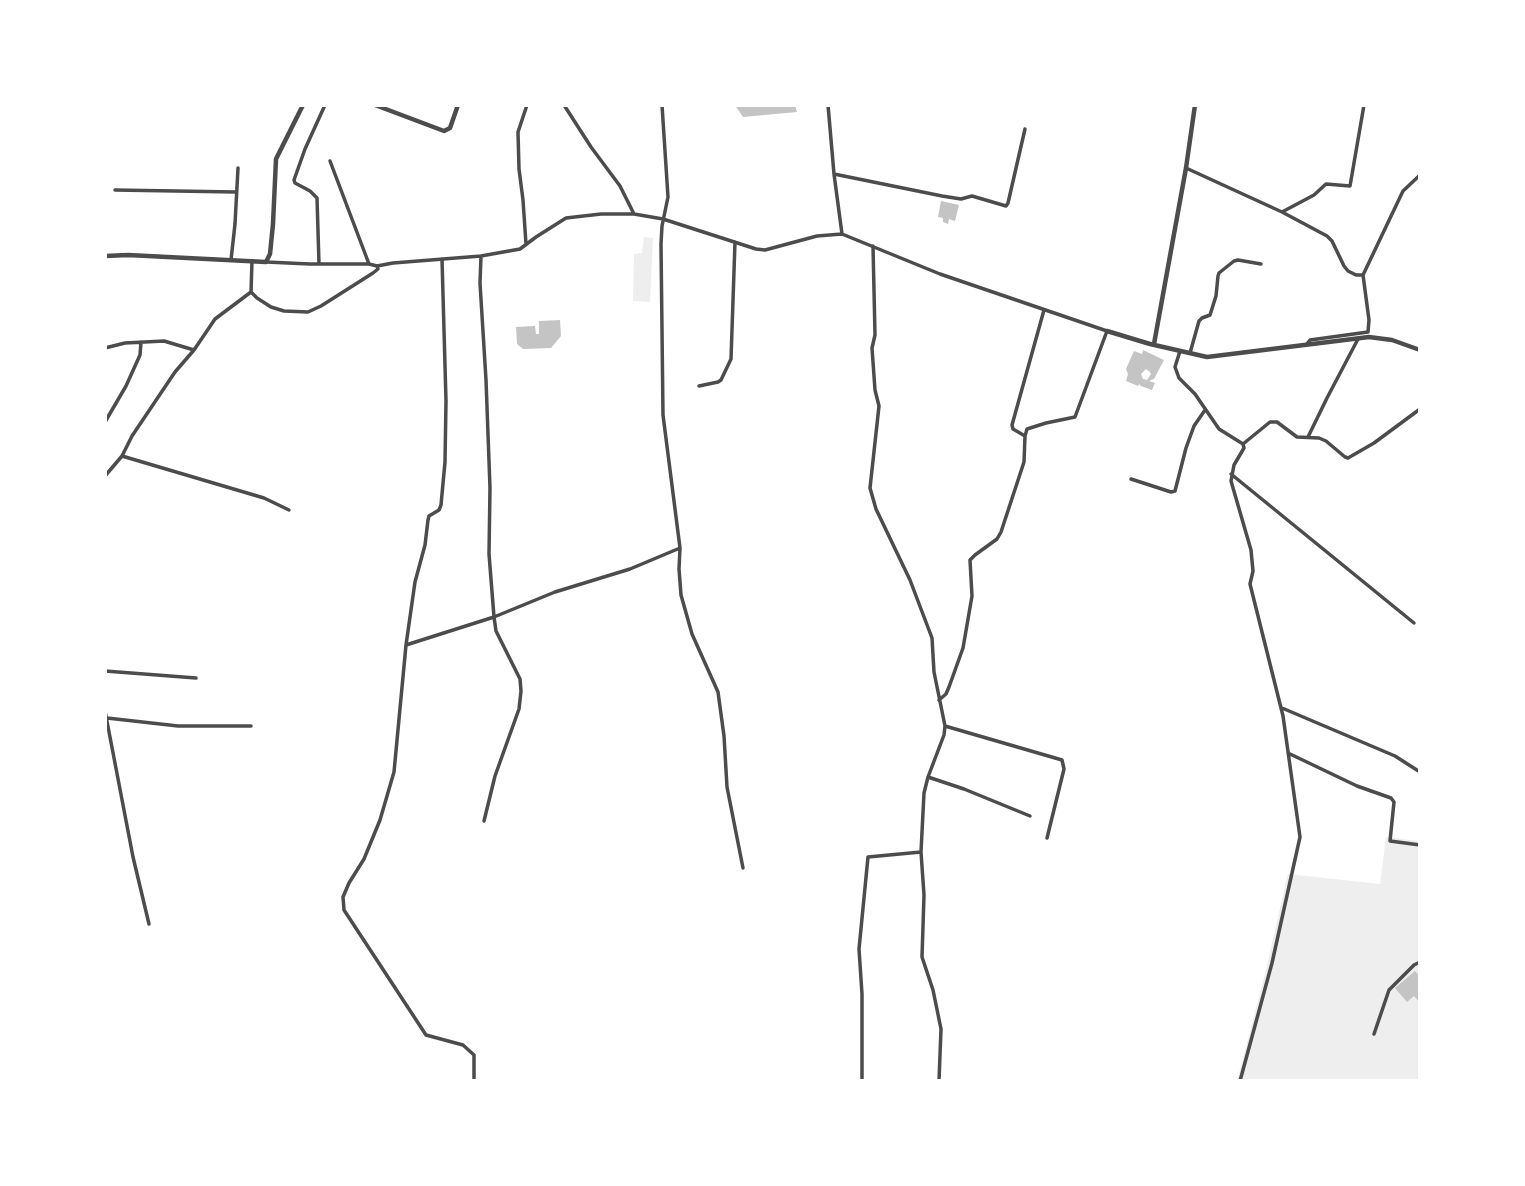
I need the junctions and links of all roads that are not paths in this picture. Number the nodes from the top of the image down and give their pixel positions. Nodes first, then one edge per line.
1 (303, 105) edge
2 (325, 105) edge
3 (375, 105) edge
4 (458, 105) edge
5 (527, 105) edge
6 (564, 105) edge
7 (662, 105) edge
8 (828, 105) edge
9 (1195, 105) edge
10 (1364, 105) edge
11 (1026, 129) dead end
12 (330, 161) dead end
13 (238, 167) dead end
14 (1186, 168) junction
15 (834, 174) junction
16 (1420, 175) edge
17 (115, 190) dead end
18 (236, 192) junction
19 (1282, 212) junction
20 (634, 214) junction
21 (663, 219) junction
22 (842, 234) junction
23 (735, 242) junction
24 (526, 245) junction
25 (873, 246) junction
26 (105, 256) edge
27 (481, 256) junction
28 (230, 260) junction
29 (442, 260) junction
30 (252, 261) junction
31 (266, 262) junction
32 (319, 264) junction
33 (369, 264) junction
34 (1261, 264) dead end
35 (377, 266) junction
36 (1363, 275) junction
37 (251, 292) junction
38 (1044, 310) junction
39 (1107, 331) junction
40 (1358, 338) junction
41 (141, 342) junction
42 (1154, 344) junction
43 (1306, 345) junction
44 (105, 348) edge
45 (194, 350) junction
46 (1420, 350) edge
47 (1180, 351) junction
48 (1190, 353) junction
49 (699, 386) dead end
50 (1420, 409) edge
51 (1205, 410) junction
52 (105, 422) edge
53 (1025, 436) junction
54 (1308, 437) junction
55 (1243, 444) junction
56 (122, 456) junction
57 (1231, 474) junction
58 (105, 476) edge
59 (1130, 479) dead end
60 (289, 510) dead end
61 (680, 548) junction
62 (494, 617) junction
63 (1414, 622) dead end
64 (406, 645) junction
65 (105, 671) edge
66 (196, 678) dead end
67 (939, 700) junction
68 (1282, 708) junction
69 (105, 711) edge
70 (107, 718) junction
71 (251, 726) dead end
72 (945, 726) junction
73 (1289, 753) junction
74 (1420, 772) edge
75 (928, 777) junction
76 (1030, 816) dead end
77 (484, 821) dead end
78 (1047, 838) dead end
79 (1420, 845) edge
80 (921, 852) junction
81 (743, 868) dead end
82 (149, 924) dead end
83 (1420, 962) edge
84 (1374, 1034) dead end
85 (474, 1081) edge
86 (862, 1081) edge
87 (939, 1081) edge
88 (1240, 1081) edge

1 - 31 street
2 - 32 street
3 - 4 street
5 - 24 street
6 - 20 street
7 - 21 street
8 - 15 street
9 - 14 street
10 - 19 street
11 - 15 street
12 - 33 street
13 - 18 street
14 - 19 street
14 - 42 street
15 - 22 street
16 - 36 street
17 - 18 street
18 - 28 street
19 - 36 street
20 - 21 street
20 - 24 street
21 - 23 street
21 - 61 street
22 - 23 street
22 - 25 street
23 - 49 street
24 - 27 street
25 - 38 street
25 - 67 street
26 - 28 street
27 - 29 street
27 - 62 street
28 - 30 street
29 - 35 street
29 - 64 street
30 - 31 street
30 - 37 street
31 - 32 street
32 - 33 street
33 - 35 street
34 - 48 street
35 - 37 street
36 - 43 street
37 - 45 street
38 - 39 street
38 - 53 street
39 - 42 street
39 - 53 street
40 - 43 street
40 - 46 street
40 - 54 street
41 - 44 street
41 - 45 street
41 - 52 street
42 - 47 street
43 - 48 street
45 - 56 street
47 - 48 street
47 - 51 street
50 - 54 street
51 - 55 street
51 - 59 street
53 - 67 street
54 - 55 street
55 - 57 street
56 - 58 street
56 - 60 street
57 - 63 street
57 - 68 street
61 - 62 street
61 - 81 street
62 - 64 street
62 - 77 street
64 - 85 street
65 - 66 street
67 - 72 street
68 - 73 street
68 - 74 street
69 - 70 street
70 - 71 street
70 - 82 street
72 - 75 street
72 - 78 street
73 - 79 street
73 - 88 street
75 - 76 street
75 - 80 street
80 - 86 street
80 - 87 street
83 - 84 street

